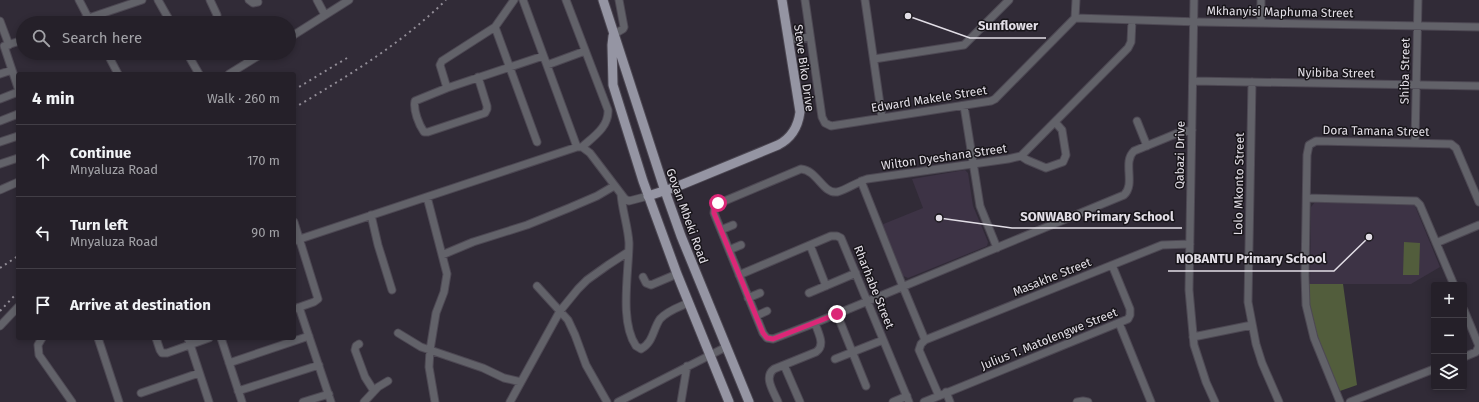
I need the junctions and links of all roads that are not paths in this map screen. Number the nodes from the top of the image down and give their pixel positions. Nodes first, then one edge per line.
1 (79, 0) edge
2 (142, 0) edge
3 (158, 0) edge
4 (210, 0) edge
5 (249, 0) edge
6 (317, 0) edge
7 (349, 0) edge
8 (514, 0) edge
9 (523, 0) edge
10 (566, 0) edge
11 (603, 0) edge
12 (619, 0) edge
13 (782, 0) edge
14 (805, 0) edge
15 (865, 0) edge
16 (1009, 0) edge
17 (1076, 0) edge
18 (1194, 0) edge
19 (1261, 0) edge
20 (1418, 0) edge
21 (258, 2) dead end
22 (217, 15) dead end
23 (325, 15) junction
24 (87, 16) edge
25 (102, 16) edge
26 (167, 16) edge
27 (1075, 18) junction
28 (0, 20) edge
29 (1132, 20) junction
30 (1194, 22) junction
31 (1260, 22) junction
32 (1417, 25) junction
33 (1479, 26) edge
34 (495, 27) junction
35 (616, 33) junction
36 (296, 34) edge
37 (810, 37) junction
38 (790, 40) junction
39 (16, 42) edge
40 (4, 46) edge
41 (585, 51) junction
42 (543, 56) junction
43 (874, 59) junction
44 (111, 60) edge
45 (191, 60) edge
46 (249, 61) edge
47 (547, 65) junction
48 (510, 67) junction
49 (12, 70) junction
50 (117, 72) edge
51 (198, 72) edge
52 (232, 72) edge
53 (0, 74) edge
54 (478, 78) junction
55 (1193, 80) junction
56 (16, 82) edge
57 (1252, 82) junction
58 (1416, 86) junction
59 (1479, 86) edge
60 (447, 88) junction
61 (16, 93) edge
62 (0, 99) edge
63 (964, 106) junction
64 (16, 115) edge
65 (882, 118) junction
66 (0, 121) edge
67 (1137, 121) dead end
68 (1055, 122) junction
69 (1192, 130) junction
70 (16, 137) edge
71 (0, 142) edge
72 (537, 142) dead end
73 (1415, 142) junction
74 (1147, 146) junction
75 (580, 147) junction
76 (1021, 156) junction
77 (16, 159) edge
78 (0, 164) edge
79 (973, 164) junction
80 (861, 181) junction
81 (16, 183) edge
82 (614, 186) junction
83 (0, 190) edge
84 (665, 191) junction
85 (621, 194) junction
86 (648, 196) junction
87 (427, 197) junction
88 (1307, 198) junction
89 (1479, 202) edge
90 (371, 215) junction
91 (733, 225) dead end
92 (1479, 225) edge
93 (721, 230) junction
94 (297, 240) edge
95 (1436, 243) junction
96 (1190, 244) junction
97 (741, 245) dead end
98 (810, 245) junction
99 (997, 248) junction
100 (729, 250) junction
101 (628, 252) junction
102 (442, 255) junction
103 (1112, 265) junction
104 (856, 273) junction
105 (677, 274) junction
106 (739, 275) junction
107 (643, 277) dead end
108 (1453, 282) edge
109 (537, 286) dead end
110 (826, 286) junction
111 (903, 287) junction
112 (392, 290) dead end
113 (760, 293) dead end
114 (808, 293) dead end
115 (748, 298) junction
116 (868, 302) junction
117 (688, 303) junction
118 (297, 308) edge
119 (16, 309) edge
120 (560, 311) junction
121 (768, 311) dead end
122 (837, 314) junction
123 (756, 316) junction
124 (1467, 317) edge
125 (815, 323) junction
126 (1118, 323) junction
127 (1252, 325) junction
128 (0, 326) edge
129 (398, 333) dead end
130 (309, 336) junction
131 (1193, 337) junction
132 (41, 340) edge
133 (99, 340) edge
134 (157, 340) edge
135 (222, 340) edge
136 (883, 340) junction
137 (925, 340) junction
138 (189, 341) edge
139 (359, 344) dead end
140 (726, 347) junction
141 (430, 350) junction
142 (853, 352) junction
143 (710, 355) junction
144 (1467, 356) edge
145 (835, 360) dead end
146 (229, 364) junction
147 (319, 365) junction
148 (784, 365) junction
149 (687, 366) junction
150 (1431, 370) edge
151 (200, 373) junction
152 (388, 381) dead end
153 (521, 382) junction
154 (866, 386) dead end
155 (238, 391) junction
156 (374, 391) junction
157 (946, 392) junction
158 (140, 393) dead end
159 (328, 394) junction
160 (938, 396) junction
161 (908, 399) edge
162 (623, 401) edge
163 (72, 402) edge
164 (119, 402) edge
165 (208, 402) edge
166 (242, 402) edge
167 (303, 402) edge
168 (331, 402) edge
169 (364, 402) edge
170 (435, 402) edge
171 (510, 402) edge
172 (607, 402) edge
173 (681, 402) edge
174 (729, 402) edge
175 (749, 402) edge
176 (778, 402) edge
177 (800, 402) edge
178 (893, 402) edge
179 (924, 402) edge
180 (950, 402) edge
181 (1077, 402) edge
182 (1088, 402) edge
183 (1151, 402) edge
184 (1215, 402) edge
185 (1279, 402) edge
186 (1340, 402) edge
187 (1350, 402) edge

1 - 24 street
2 - 25 street
3 - 26 street
4 - 22 street
5 - 21 street
6 - 23 street
7 - 23 street
8 - 34 street
9 - 42 street
10 - 41 street
11 - 35 main road, Govan Mbeki Road
12 - 35 street
13 - 38 main road, Steve Biko Drive
14 - 37 street
15 - 43 street
16 - 43 street
17 - 27 street
18 - 30 street, Qabazi Drive
19 - 31 street
20 - 32 street, Shiba Street
23 - 36 street
27 - 29 street, Mkhanyisi Maphuma Street
27 - 63 street, Edward Makele Street
28 - 40 street
29 - 30 street, Mkhanyisi Maphuma Street
29 - 68 street, Wilton Dyeshana Street
30 - 31 street, Mkhanyisi Maphuma Street
30 - 55 street, Qabazi Drive
31 - 32 street, Mkhanyisi Maphuma Street
32 - 33 street, Mkhanyisi Maphuma Street
32 - 58 street, Shiba Street
34 - 48 street
34 - 60 street
35 - 84 main road, Govan Mbeki Road
35 - 86 main road, Govan Mbeki Road
37 - 38 street
37 - 65 street, Edward Makele Street
38 - 84 main road, Steve Biko Drive
39 - 40 street
40 - 49 street
41 - 47 street
41 - 75 street
42 - 47 street
42 - 48 street
43 - 65 street
44 - 50 street
45 - 51 street
46 - 52 street
47 - 75 street
48 - 54 street
48 - 72 street
49 - 53 street
49 - 56 street
54 - 60 street
54 - 60 street
55 - 57 street, Nyibiba Street
55 - 69 street, Qabazi Drive
57 - 58 street, Nyibiba Street
57 - 127 street, Lolo Mkonto Street
58 - 59 street, Nyibiba Street
58 - 73 street, Shiba Street
61 - 62 street
63 - 65 street, Edward Makele Street
63 - 79 street
64 - 66 street
67 - 74 street
68 - 76 street, Wilton Dyeshana Street
68 - 76 street
69 - 74 street
69 - 96 street, Qabazi Drive
70 - 71 street
73 - 88 street, Dora Tamana Street
73 - 89 street, Dora Tamana Street
74 - 99 street
75 - 82 street
75 - 87 street
76 - 79 street, Wilton Dyeshana Street
77 - 78 street
79 - 80 street, Wilton Dyeshana Street
79 - 99 street
80 - 93 street, Wilton Dyeshana Street
80 - 111 street
81 - 83 street
82 - 85 street
82 - 102 street
84 - 86 main road, Steve Biko Drive
84 - 140 main road, Govan Mbeki Road
85 - 86 street
85 - 101 street
86 - 105 main road, Govan Mbeki Road
87 - 90 street
87 - 102 street
88 - 95 street
88 - 186 street, Dora Tamana Street
90 - 94 street
90 - 112 street
91 - 93 street
92 - 95 street
93 - 100 street
94 - 118 street
95 - 108 street
96 - 103 street, Masakhe Street
96 - 131 street, Qabazi Drive
97 - 100 street
98 - 104 street, Rharhabe Street
98 - 106 street, Rharhabe Street
98 - 110 street
99 - 111 street
100 - 106 street
101 - 117 street
101 - 120 street
102 - 141 street
103 - 126 street, Julius T. Matolengwe Street
103 - 137 street, Masakhe Street
104 - 110 street
104 - 116 street, Rharhabe Street
105 - 107 street
105 - 117 main road, Govan Mbeki Road
106 - 115 street
109 - 120 street
110 - 114 street
111 - 116 street
111 - 137 street
113 - 115 street
115 - 123 street
116 - 122 street
116 - 136 street, Rharhabe Street
117 - 143 main road, Govan Mbeki Road
118 - 130 street
119 - 128 street
120 - 153 street
120 - 172 street
121 - 123 street
122 - 125 street
122 - 142 street
123 - 125 street
124 - 144 street
125 - 148 street
126 - 157 street, Julius T. Matolengwe Street
126 - 183 street
127 - 131 street
127 - 185 street, Lolo Mkonto Street
129 - 141 street
130 - 146 street
130 - 147 street
131 - 184 street, Qabazi Drive
132 - 163 street
133 - 164 street
134 - 138 street
135 - 146 street
136 - 142 street
136 - 161 street, Rharhabe Street
137 - 160 street
138 - 151 street
139 - 156 street
140 - 143 street
140 - 175 main road, Govan Mbeki Road
141 - 153 street
141 - 170 street
142 - 145 street
142 - 154 street
143 - 149 street
143 - 174 main road, Govan Mbeki Road
146 - 155 street
147 - 155 street
147 - 159 street
148 - 176 street
148 - 177 street
149 - 162 street
149 - 173 street
150 - 187 street
151 - 158 street
151 - 165 street
152 - 156 street
153 - 171 street
155 - 166 street
156 - 169 street
157 - 160 street, Julius T. Matolengwe Street
157 - 180 street
159 - 167 street
159 - 168 street
160 - 179 street, Julius T. Matolengwe Street
161 - 178 street
181 - 182 street

